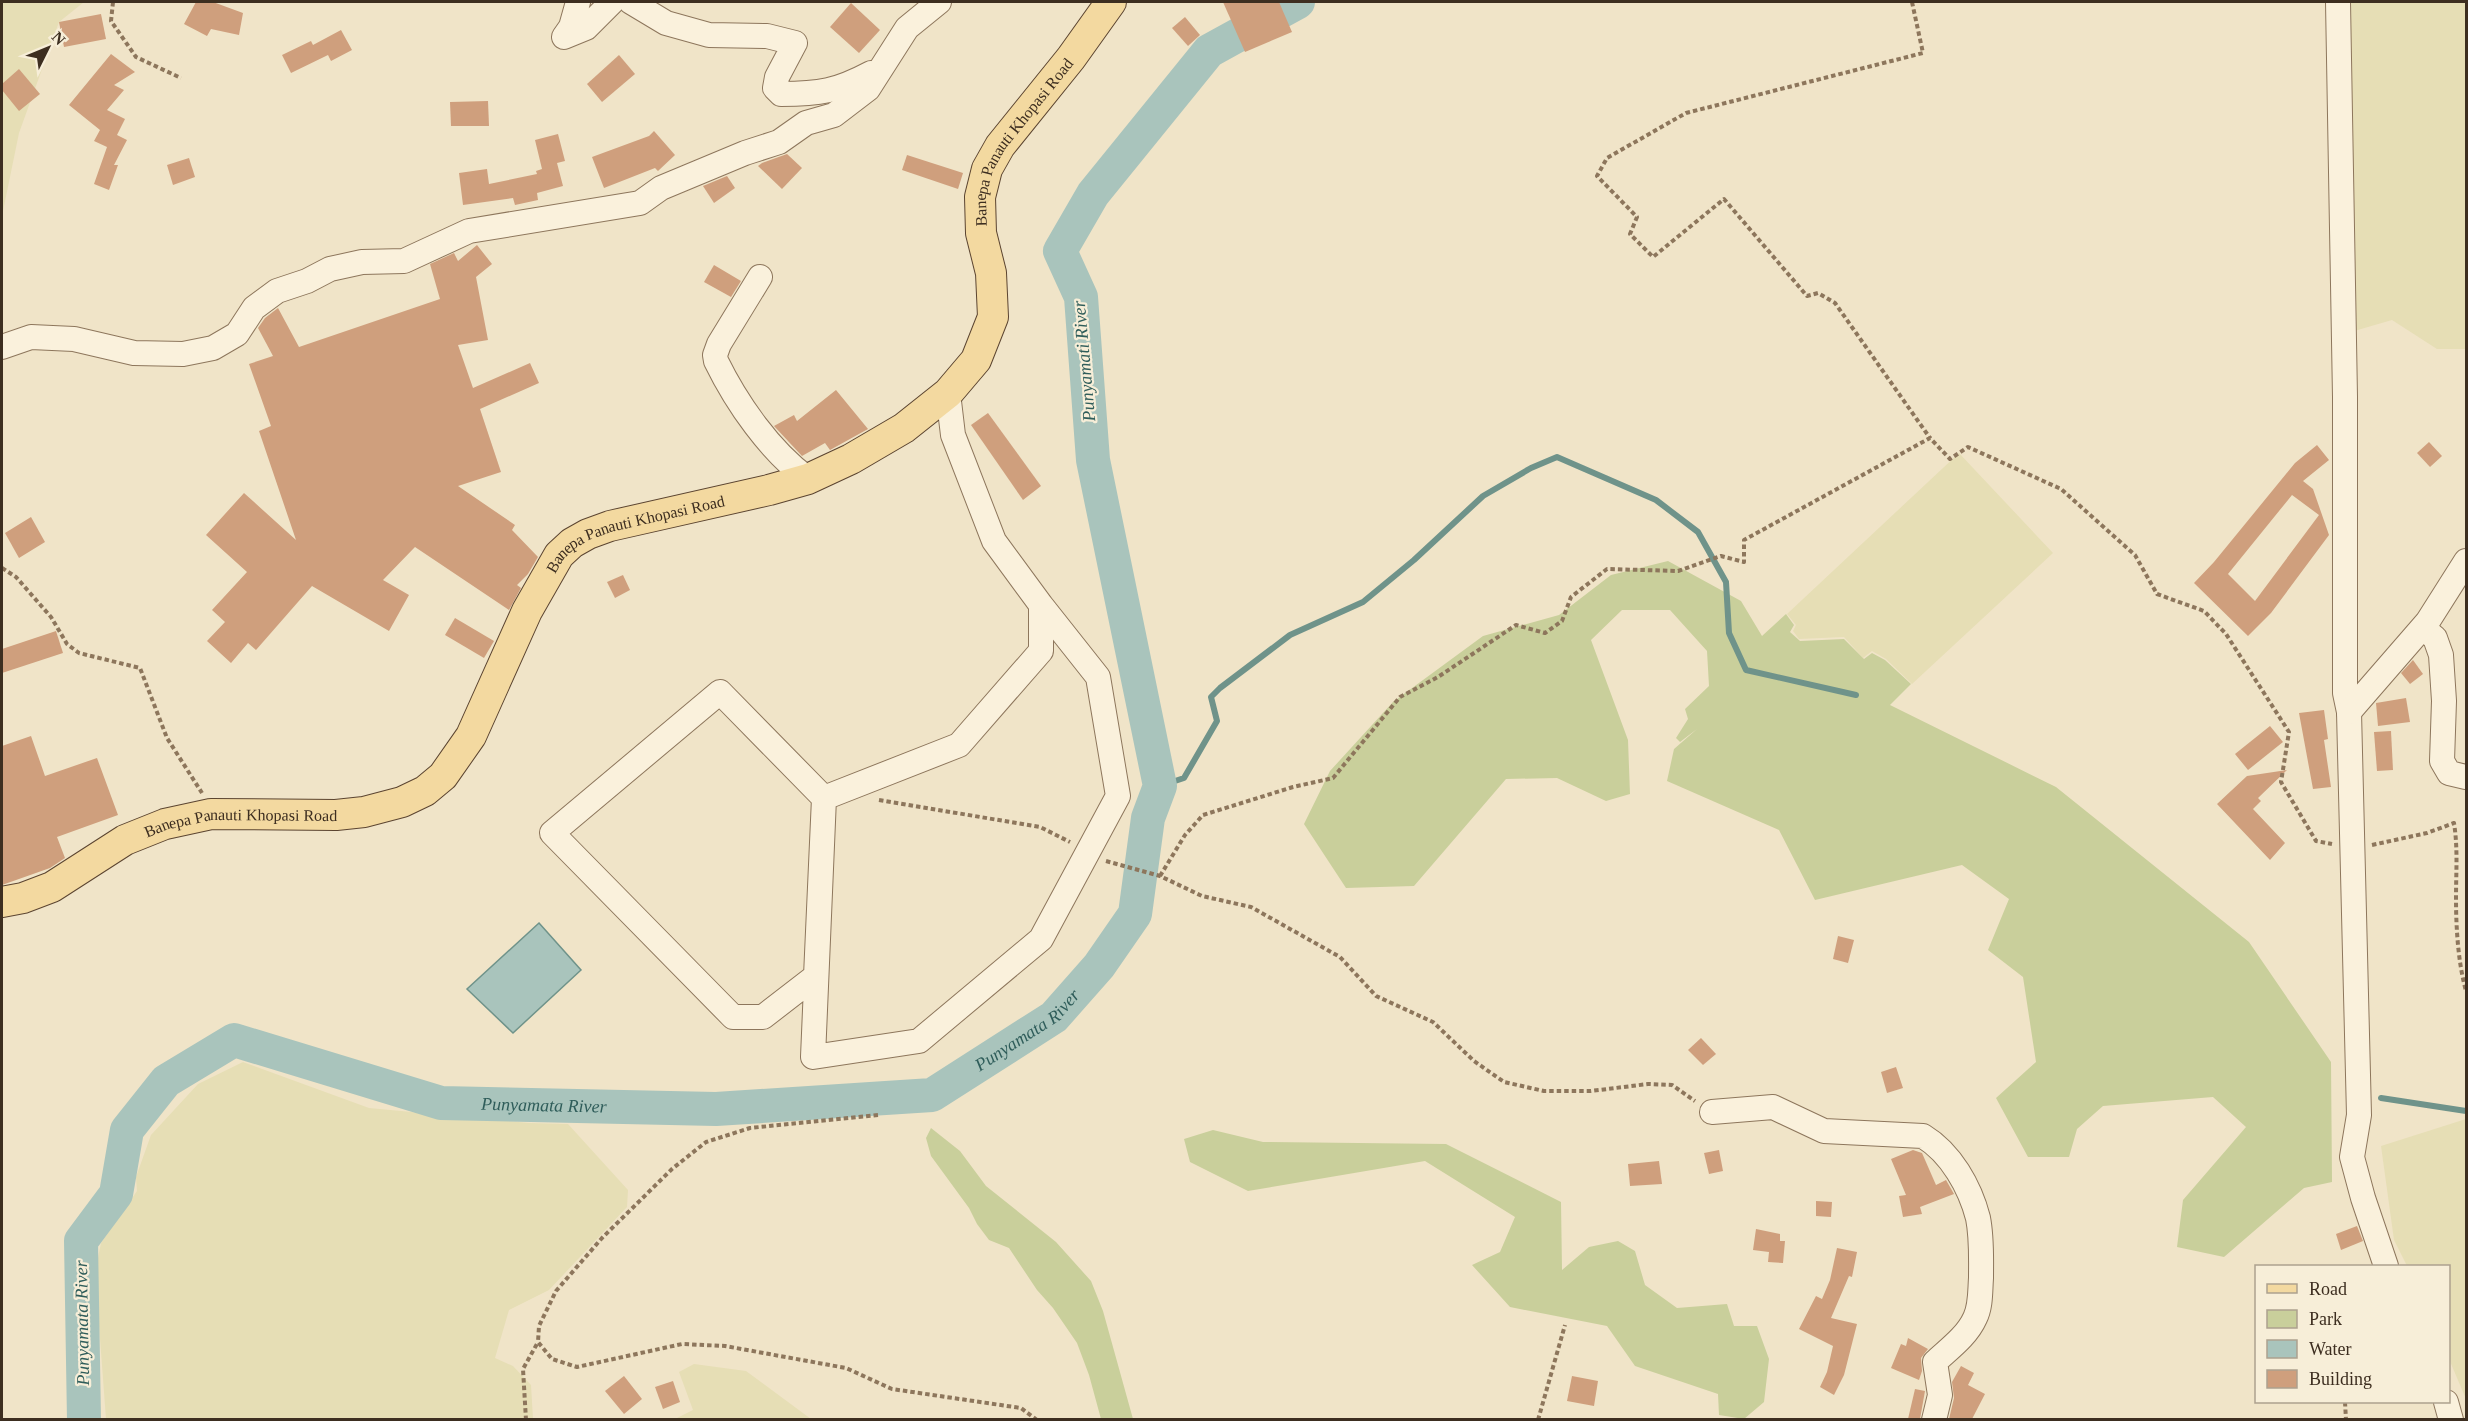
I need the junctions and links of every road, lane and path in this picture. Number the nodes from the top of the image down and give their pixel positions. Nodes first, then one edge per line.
1 (113, 2) edge
2 (578, 2) edge
3 (612, 2) edge
4 (631, 2) edge
5 (939, 2) edge
6 (1111, 2) edge
7 (1912, 2) edge
8 (2338, 2) edge
9 (879, 69) junction
10 (181, 78) dead end
11 (760, 277) dead end
12 (2, 347) edge
13 (948, 393) junction
14 (1930, 438) junction
15 (808, 479) junction
16 (2466, 561) edge
17 (2, 567) edge
18 (1041, 605) junction
19 (2423, 628) junction
20 (2349, 712) junction
21 (2466, 777) edge
22 (828, 800) junction
23 (221, 814) junction
24 (2352, 847) junction
25 (1088, 852) junction
26 (1160, 876) junction
27 (2, 902) edge
28 (2466, 991) edge
29 (1712, 1112) joint
30 (878, 1115) dead end
31 (2386, 1265) edge
32 (1565, 1325) dead end
33 (538, 1342) junction
34 (2345, 1403) edge
35 (2447, 1403) edge
36 (526, 1419) edge
37 (1037, 1419) edge
38 (1538, 1419) edge
39 (1934, 1419) edge
40 (2346, 1419) edge
41 (2451, 1419) edge

1 - 10 path
2 - 3 street
4 - 9 street
5 - 9 street
6 - 13 main road, Banepa Panauti Khopasi Road
7 - 14 path
8 - 20 street
9 - 12 street
11 - 15 street
13 - 15 main road, Banepa Panauti Khopasi Road
13 - 18 street
14 - 24 path
14 - 26 path
15 - 23 main road, Banepa Panauti Khopasi Road
16 - 19 street
17 - 23 path
18 - 22 street
18 - 25 street
19 - 20 street
19 - 21 street
20 - 24 street
22 - 22 street
22 - 25 path
22 - 25 street
23 - 27 main road, Banepa Panauti Khopasi Road
24 - 28 path
24 - 31 street
25 - 26 path
26 - 29 path
29 - 39 street
30 - 33 path
32 - 38 path
33 - 36 path
33 - 37 path
34 - 40 path
35 - 41 street

